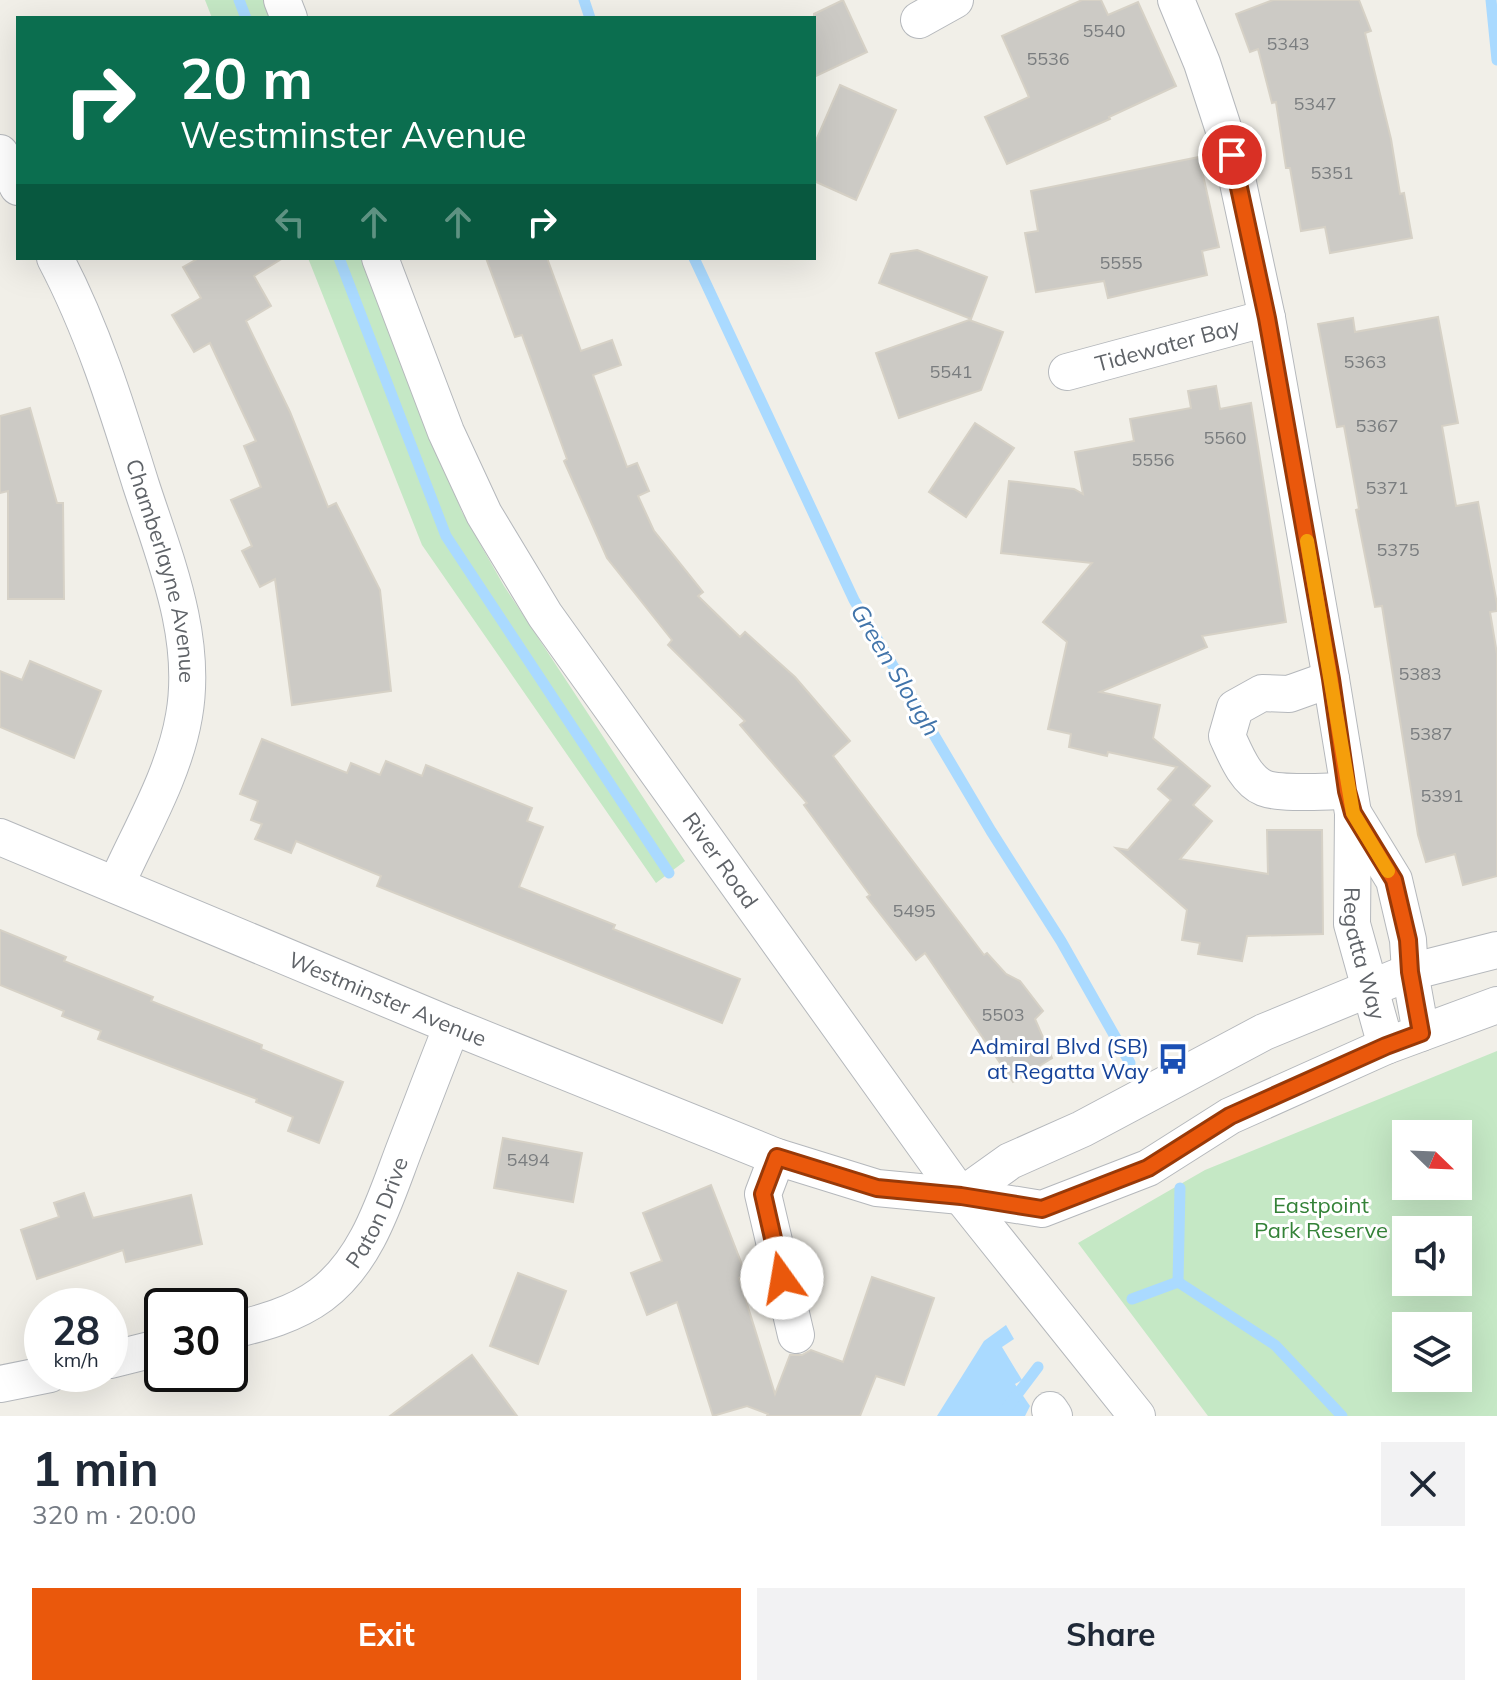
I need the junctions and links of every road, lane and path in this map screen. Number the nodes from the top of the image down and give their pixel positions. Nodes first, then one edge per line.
1 (955, 0) edge
2 (1176, 0) edge
3 (919, 20) dead end
4 (0, 153) edge
5 (16, 183) edge
6 (56, 260) edge
7 (381, 260) edge
8 (1267, 318) junction
9 (1067, 372) dead end
10 (1331, 679) junction
11 (1350, 802) junction
12 (0, 837) edge
13 (116, 885) junction
14 (1497, 950) edge
15 (1410, 972) junction
16 (1370, 988) junction
17 (1497, 1005) edge
18 (452, 1026) junction
19 (1421, 1033) junction
20 (1386, 1046) junction
21 (777, 1157) junction
22 (961, 1196) junction
23 (248, 1326) edge
24 (796, 1335) dead end
25 (24, 1379) edge
26 (0, 1384) edge
27 (1137, 1416) edge

1 - 3 street
2 - 8 street, Regatta Way
4 - 5 street
6 - 13 street, Chamberlayne Avenue
7 - 22 street, River Road
8 - 9 street, Tidewater Bay
8 - 10 street, Regatta Way
10 - 11 street, Regatta Way
10 - 11 street
11 - 15 street, Regatta Way
11 - 16 street, Regatta Way
12 - 13 street, Westminster Avenue
13 - 18 street, Westminster Avenue
14 - 15 street
15 - 16 street
15 - 19 street, Regatta Way
16 - 20 street, Regatta Way
16 - 22 street
17 - 19 street, Westminster Avenue
18 - 21 street, Westminster Avenue
18 - 23 street, Paton Drive
19 - 20 street, Westminster Avenue
20 - 22 street, Westminster Avenue
21 - 22 street, Westminster Avenue
21 - 24 street
22 - 27 street, River Road
25 - 26 street

